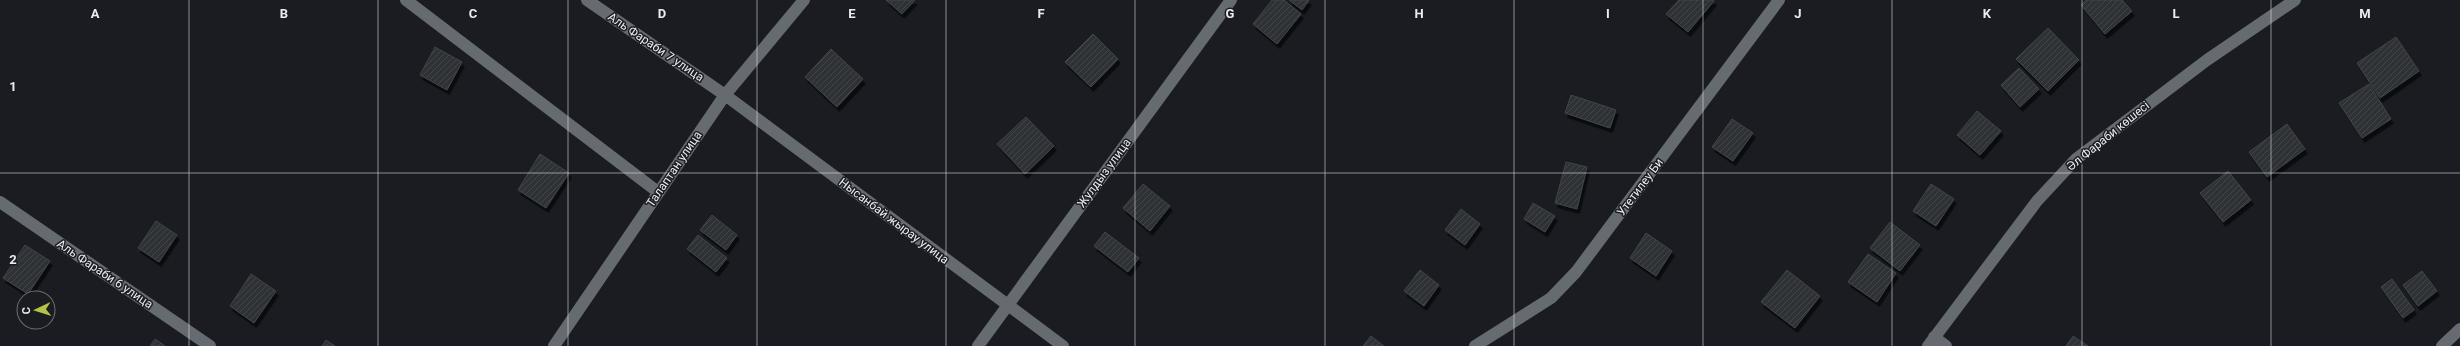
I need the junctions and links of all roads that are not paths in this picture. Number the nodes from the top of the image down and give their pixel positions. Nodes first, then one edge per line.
1 (406, 0) edge
2 (587, 0) edge
3 (804, 0) edge
4 (1231, 0) edge
5 (1779, 0) edge
6 (2293, 0) edge
7 (725, 95) junction
8 (658, 192) junction
9 (0, 202) edge
10 (1007, 306) junction
11 (2460, 329) edge
12 (1930, 342) edge
13 (210, 346) edge
14 (554, 346) edge
15 (978, 346) edge
16 (1063, 346) edge
17 (1475, 346) edge
18 (1946, 346) edge
19 (2442, 346) edge

1 - 8 street
2 - 7 street, Аль Фараби 7 улица
3 - 7 street, Талаптан улица
4 - 10 street, Жулдыз улица
5 - 17 street, Утетилеу Би
6 - 12 street, Әл Фараби көшесі
7 - 8 street, Талаптан улица
7 - 10 street, Нысанбай жырау улица
8 - 14 street, Талаптан улица
9 - 13 street, Аль Фараби 6 улица
10 - 15 street, Жулдыз улица
10 - 16 street, Нысанбай жырау улица
11 - 19 street
12 - 18 street

